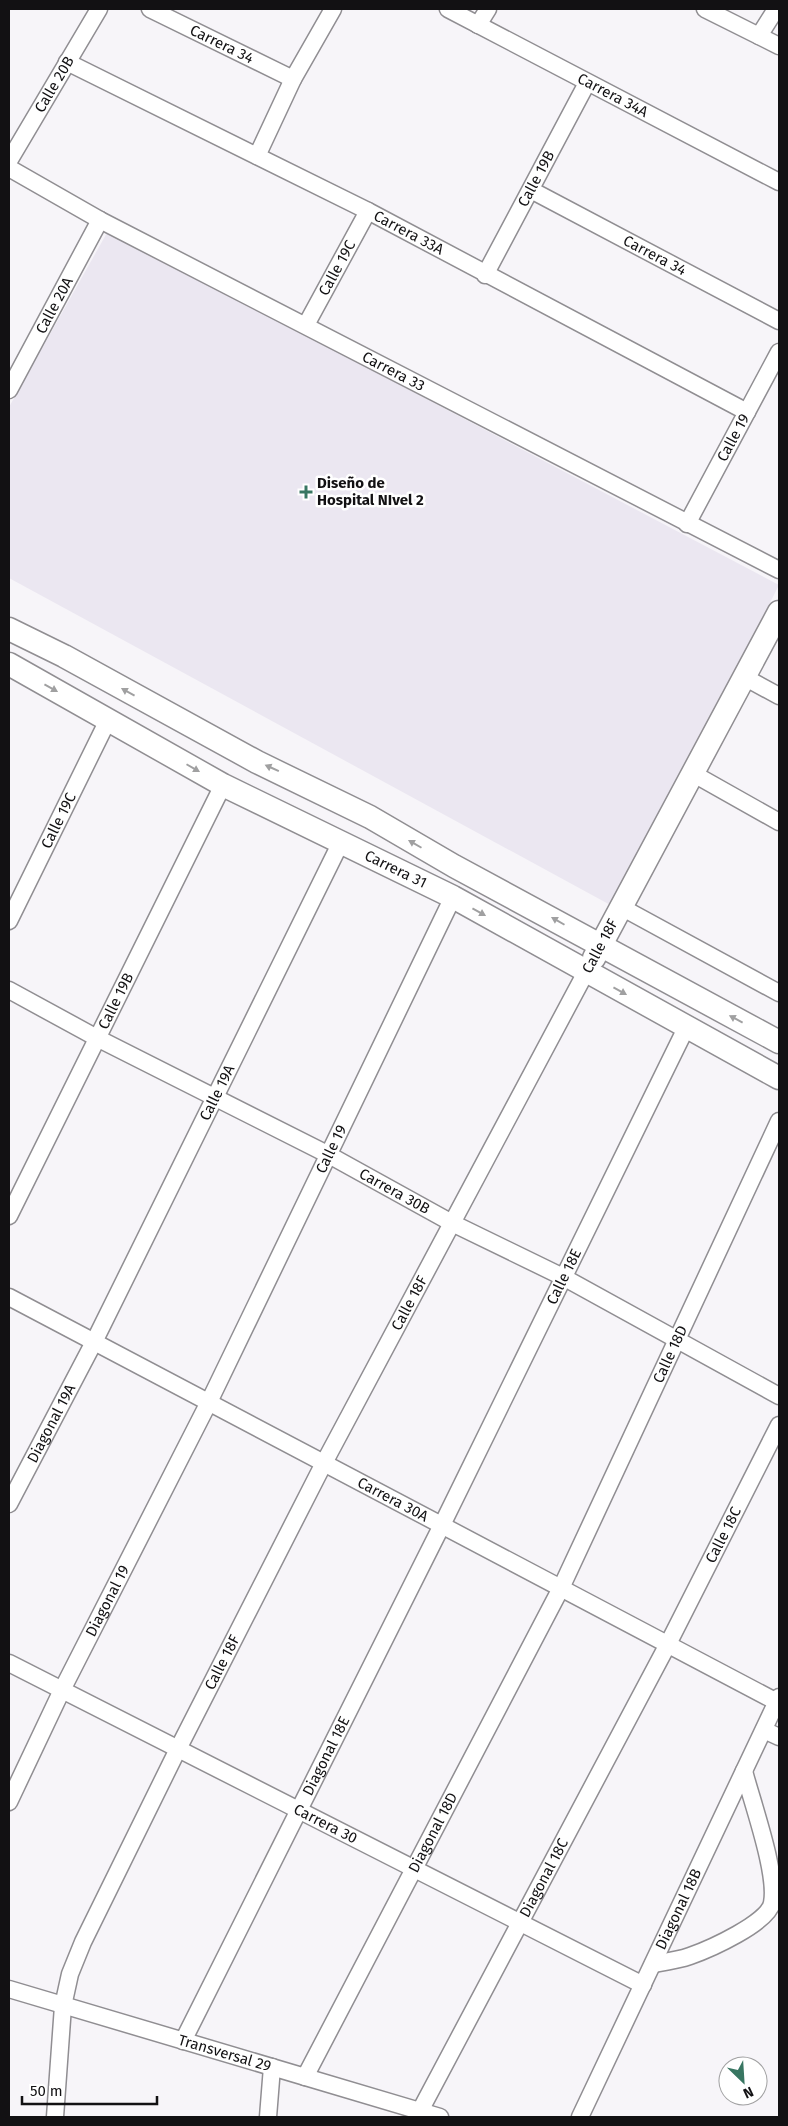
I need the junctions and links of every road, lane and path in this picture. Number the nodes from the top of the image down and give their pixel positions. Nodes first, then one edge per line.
1 (98, 9) edge
2 (150, 9) edge
3 (333, 9) edge
4 (448, 9) edge
5 (488, 9) edge
6 (705, 9) edge
7 (776, 9) edge
8 (478, 25) junction
9 (759, 36) junction
10 (779, 46) edge
11 (67, 62) junction
12 (293, 80) junction
13 (587, 83) junction
14 (257, 156) junction
15 (9, 161) edge
16 (9, 168) edge
17 (779, 182) edge
18 (531, 190) junction
19 (368, 211) junction
20 (100, 220) junction
21 (486, 275) junction
22 (779, 321) edge
23 (306, 325) junction
24 (779, 352) edge
25 (9, 390) edge
26 (747, 412) junction
27 (687, 524) junction
28 (779, 570) edge
29 (779, 612) edge
30 (9, 629) edge
31 (9, 664) edge
32 (744, 676) junction
33 (779, 696) edge
34 (108, 720) junction
35 (692, 773) junction
36 (223, 785) junction
37 (779, 822) edge
38 (341, 842) junction
39 (453, 897) junction
40 (621, 907) junction
41 (9, 921) edge
42 (601, 946) junction
43 (586, 972) junction
44 (9, 990) edge
45 (779, 993) edge
46 (686, 1028) junction
47 (97, 1038) junction
48 (779, 1042) edge
49 (779, 1078) edge
50 (215, 1098) junction
51 (779, 1121) edge
52 (329, 1155) junction
53 (9, 1216) edge
54 (452, 1223) junction
55 (563, 1277) junction
56 (9, 1297) edge
57 (677, 1339) junction
58 (94, 1342) junction
59 (779, 1396) edge
60 (209, 1402) junction
61 (779, 1425) edge
62 (324, 1463) junction
63 (9, 1504) edge
64 (442, 1525) junction
65 (561, 1588) junction
66 (668, 1644) junction
67 (9, 1662) edge
68 (62, 1690) junction
69 (778, 1700) edge
70 (764, 1730) junction
71 (779, 1737) edge
72 (178, 1749) junction
73 (744, 1771) junction
74 (9, 1802) edge
75 (298, 1810) junction
76 (413, 1868) junction
77 (521, 1923) junction
78 (653, 1964) junction
79 (643, 1985) junction
80 (9, 1990) edge
81 (63, 2006) junction
82 (183, 2041) junction
83 (272, 2067) junction
84 (305, 2077) junction
85 (420, 2111) junction
86 (55, 2117) edge
87 (268, 2117) edge
88 (440, 2117) edge
89 (580, 2117) edge

1 - 11 street, Calle 20B
2 - 12 street, Carrera 34
3 - 12 street
4 - 8 street, Carrera 34A
5 - 8 street
6 - 9 street
7 - 9 street
8 - 13 street, Carrera 34A
9 - 10 street
11 - 14 street, Carrera 33A
11 - 15 street, Calle 20B
12 - 14 street
13 - 17 street, Carrera 34A
13 - 18 street, Calle 19B
14 - 19 street, Carrera 33A
16 - 20 street, Carrera 33
18 - 21 street, Calle 19B
18 - 22 street, Carrera 34
19 - 21 street, Carrera 33A
19 - 23 street, Calle 19C
20 - 23 street, Carrera 33
20 - 25 street, Calle 20A
21 - 26 street, Carrera 33A
23 - 27 street, Carrera 33
24 - 26 street, Calle 19
26 - 27 street, Calle 19
27 - 28 street, Carrera 33
29 - 32 main road, Calle 18F
42 -> 30 main road, Carrera 31
31 -> 34 main road, Carrera 31
32 - 33 street
32 - 35 main road, Calle 18F
34 -> 36 main road, Carrera 31
34 - 41 street, Calle 19C
35 - 37 street
35 - 40 main road, Calle 18F
36 - 38 main road, Carrera 31
36 - 47 street, Calle 19B
38 - 39 main road, Carrera 31
38 - 50 street, Calle 19A
39 -> 43 main road, Carrera 31
39 - 52 street, Calle 19
40 - 42 main road, Calle 18F
40 - 45 street
42 - 43 main road, Calle 18F
48 -> 42 main road, Carrera 31
43 -> 46 main road, Carrera 31
43 - 54 street, Calle 18F
44 - 47 street, Carrera 30B
46 - 49 main road, Carrera 31
46 - 55 street, Calle 18E
47 - 50 street, Carrera 30B
47 - 53 street, Calle 19B
50 - 52 street, Carrera 30B
50 - 58 street, Calle 19A
51 - 57 street, Calle 18D
52 - 54 street, Carrera 30B
52 - 60 street, Calle 19
54 - 55 street, Carrera 30B
54 - 62 street, Calle 18F
55 - 57 street, Carrera 30B
55 - 64 street, Calle 18E
56 - 58 street, Carrera 30A
57 - 59 street, Carrera 30B
57 - 65 street, Calle 18D
58 - 60 street, Carrera 30A
58 - 63 street, Diagonal 19A
60 - 62 street, Carrera 30A
60 - 68 street, Diagonal 19
61 - 66 street, Calle 18C
62 - 64 street, Carrera 30A
62 - 72 street, Calle 18F
64 - 65 street, Carrera 30A
64 - 75 street, Diagonal 18E
65 - 66 street, Carrera 30A
65 - 76 street, Diagonal 18D
66 - 69 street, Carrera 30A
66 - 77 street, Diagonal 18C
67 - 68 street, Carrera 30
68 - 72 street, Carrera 30
68 - 74 street, Diagonal 19
69 - 70 street, Diagonal 18B
70 - 71 street
70 - 73 street, Diagonal 18B
72 - 75 street, Carrera 30
72 - 81 street, Calle 18F
73 - 78 street, Diagonal 18B
73 - 78 street
75 - 76 street, Carrera 30
75 - 82 street, Diagonal 18E
76 - 77 street, Carrera 30
76 - 84 street, Diagonal 18D
77 - 79 street, Carrera 30
77 - 85 street, Diagonal 18C
78 - 79 street, Diagonal 18B
79 - 89 street, Diagonal 18B
80 - 81 street, Transversal 29
81 - 82 street, Transversal 29
81 - 86 street
82 - 83 street, Transversal 29
83 - 84 street, Transversal 29
83 - 87 street
84 - 85 street, Transversal 29
85 - 88 street, Transversal 29

